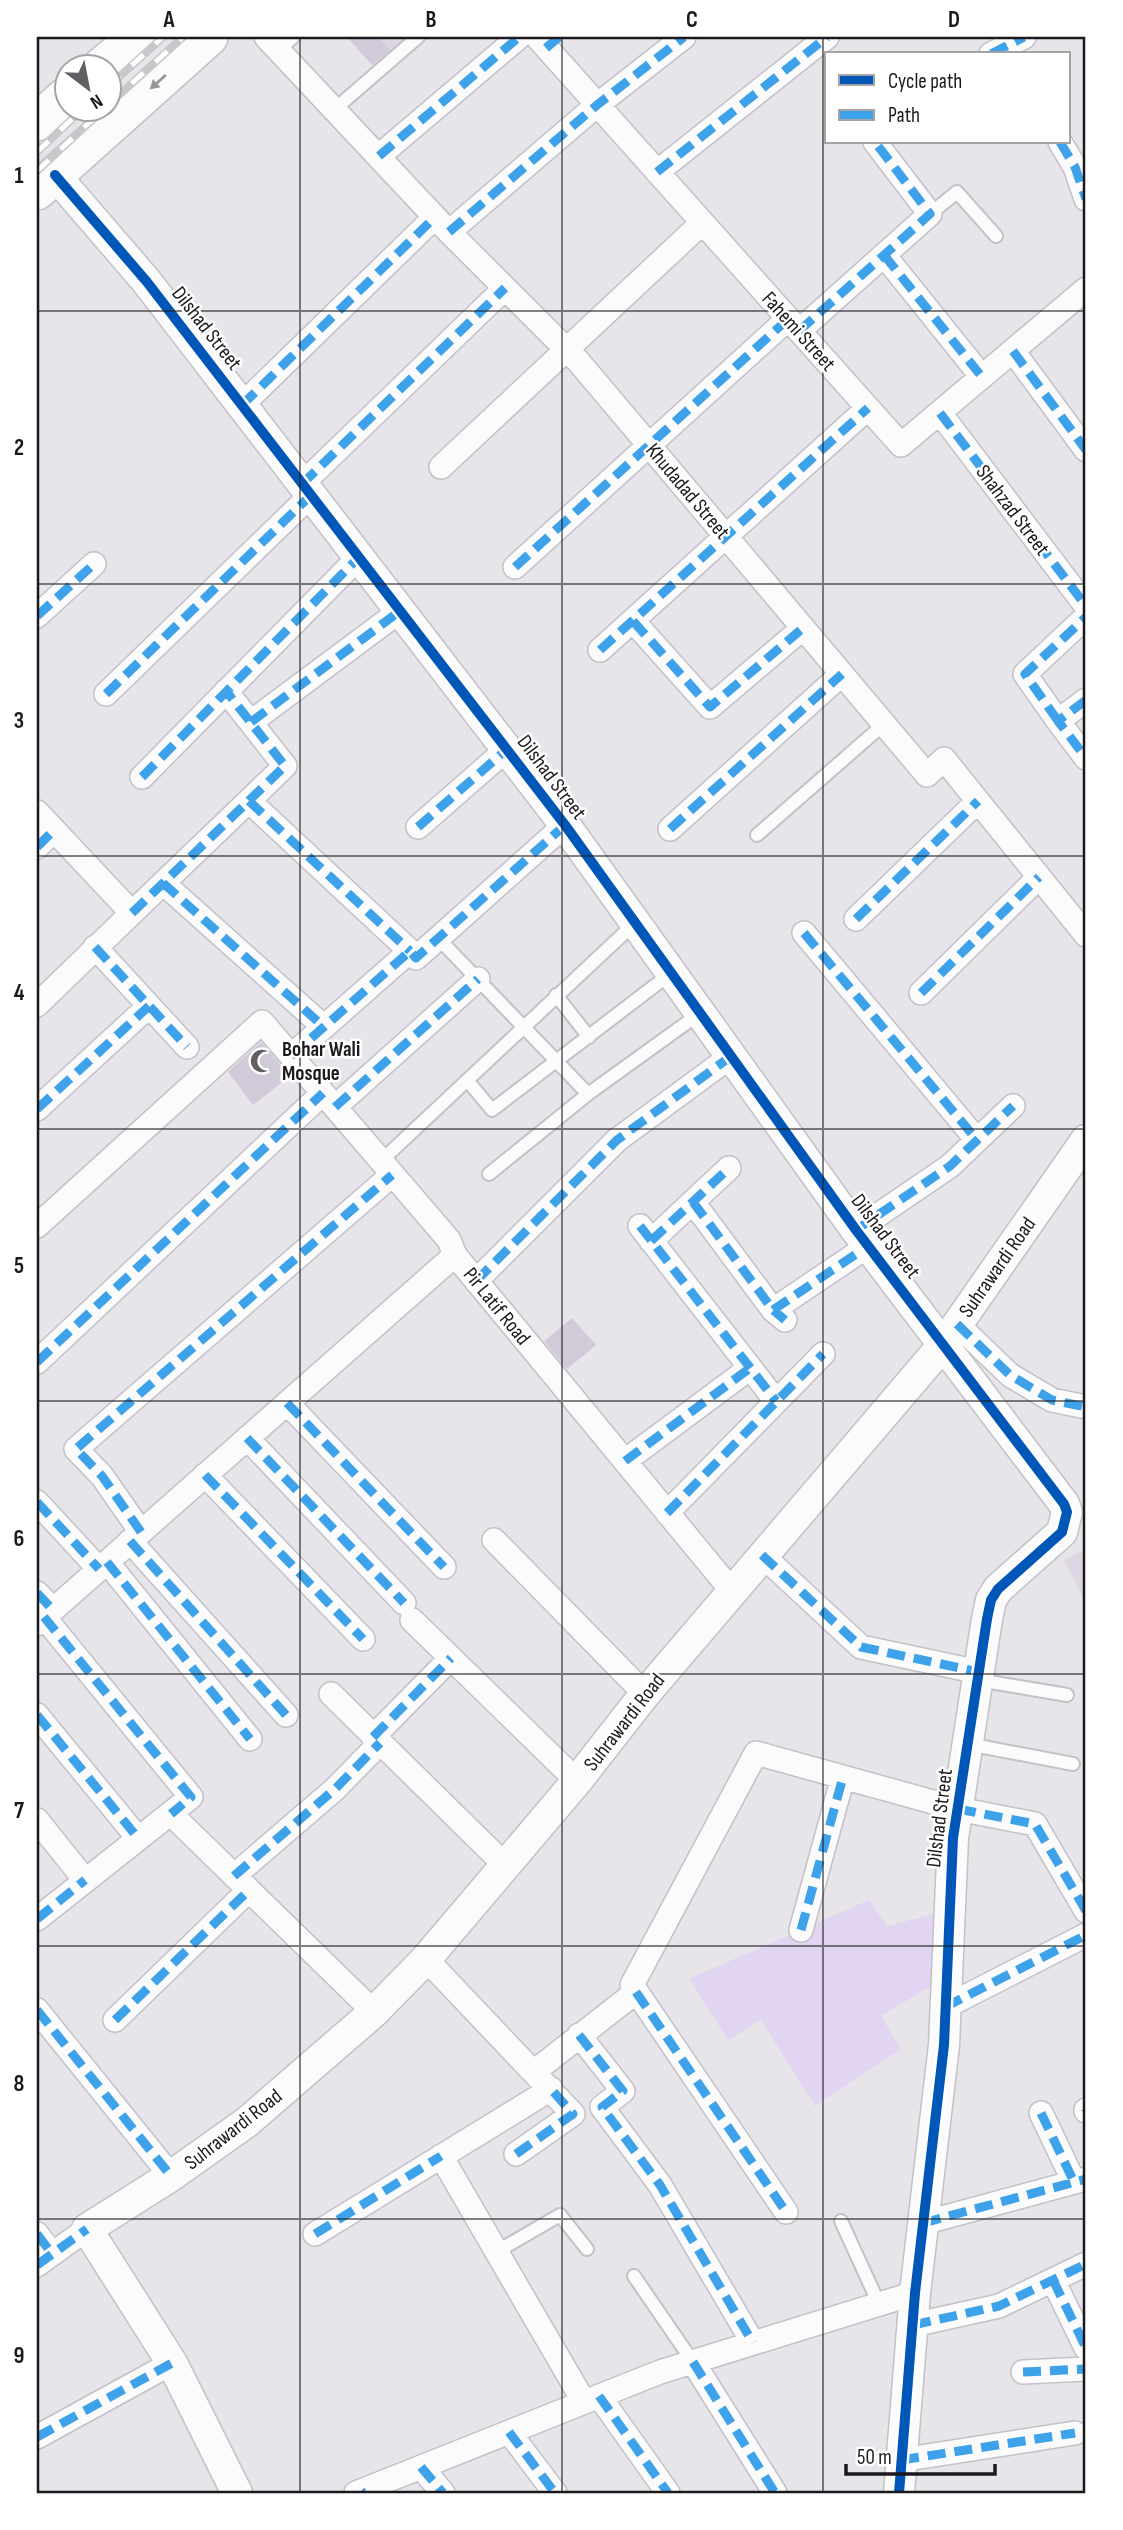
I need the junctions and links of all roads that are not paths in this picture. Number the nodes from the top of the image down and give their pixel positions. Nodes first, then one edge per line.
1 (136, 37) edge
2 (209, 37) edge
3 (418, 37) edge
4 (519, 37) edge
5 (684, 37) edge
6 (827, 37) edge
7 (1024, 37) edge
8 (547, 40) edge
9 (279, 41) edge
10 (118, 52) edge
11 (996, 52) edge
12 (597, 105) junction
13 (52, 109) edge
14 (335, 109) junction
15 (37, 122) edge
16 (878, 144) edge
17 (1061, 144) edge
18 (379, 156) junction
19 (657, 172) junction
20 (46, 183) edge
21 (1086, 198) edge
22 (930, 214) junction
23 (702, 223) junction
24 (442, 225) junction
25 (996, 236) dead end
26 (884, 256) junction
27 (505, 288) junction
28 (1086, 289) edge
29 (794, 325) junction
30 (566, 350) junction
31 (1013, 351) junction
32 (982, 377) junction
33 (242, 405) junction
34 (868, 408) junction
35 (940, 413) junction
36 (649, 445) junction
37 (1086, 450) edge
38 (441, 467) dead end
39 (307, 489) junction
40 (726, 537) junction
41 (359, 557) junction
42 (94, 564) dead end
43 (515, 567) dead end
44 (1086, 606) edge
45 (400, 611) junction
46 (37, 616) edge
47 (1086, 617) edge
48 (633, 621) junction
49 (803, 628) junction
50 (600, 650) dead end
51 (842, 674) junction
52 (226, 691) junction
53 (106, 694) dead end
54 (1086, 700) edge
55 (1058, 721) junction
56 (251, 722) junction
57 (884, 724) junction
58 (507, 749) junction
59 (1086, 758) edge
60 (142, 777) dead end
61 (249, 801) junction
62 (978, 801) junction
63 (37, 812) edge
64 (565, 825) junction
65 (418, 827) dead end
66 (670, 829) dead end
67 (54, 830) junction
68 (757, 835) dead end
69 (37, 847) edge
70 (1039, 877) junction
71 (163, 883) junction
72 (132, 913) junction
73 (856, 919) dead end
74 (635, 922) junction
75 (804, 933) dead end
76 (1086, 935) edge
77 (438, 939) junction
78 (95, 947) junction
79 (410, 951) junction
80 (671, 974) junction
81 (478, 979) junction
82 (920, 993) dead end
83 (556, 995) junction
84 (37, 1005) edge
85 (149, 1006) junction
86 (699, 1014) junction
87 (523, 1026) junction
88 (324, 1027) junction
89 (589, 1037) junction
90 (187, 1047) dead end
91 (291, 1056) junction
92 (730, 1057) junction
93 (557, 1061) junction
94 (467, 1080) junction
95 (588, 1094) junction
96 (329, 1100) junction
97 (1013, 1106) dead end
98 (37, 1109) edge
99 (977, 1140) junction
100 (1086, 1140) edge
101 (387, 1168) junction
102 (729, 1168) dead end
103 (489, 1174) dead end
104 (693, 1202) junction
105 (37, 1226) edge
106 (862, 1238) junction
107 (455, 1255) junction
108 (476, 1281) junction
109 (950, 1334) junction
110 (823, 1354) dead end
111 (37, 1362) edge
112 (750, 1368) junction
113 (776, 1402) junction
114 (287, 1403) junction
115 (1086, 1407) edge
116 (247, 1438) junction
117 (625, 1461) junction
118 (205, 1475) junction
119 (37, 1502) edge
120 (667, 1513) junction
121 (136, 1536) junction
122 (494, 1540) dead end
123 (762, 1555) junction
124 (103, 1565) junction
125 (444, 1567) dead end
126 (732, 1591) junction
127 (42, 1611) edge
128 (363, 1639) dead end
129 (451, 1658) junction
130 (979, 1676) junction
131 (331, 1694) dead end
132 (645, 1694) junction
133 (1067, 1695) dead end
134 (37, 1715) edge
135 (286, 1715) dead end
136 (250, 1739) dead end
137 (376, 1740) junction
138 (968, 1744) junction
139 (1073, 1764) dead end
140 (843, 1777) junction
141 (577, 1781) junction
142 (958, 1809) junction
143 (171, 1814) junction
144 (37, 1820) edge
145 (138, 1838) junction
146 (505, 1866) junction
147 (85, 1880) junction
148 (242, 1882) junction
149 (1086, 1911) edge
150 (37, 1919) edge
151 (801, 1930) dead end
152 (1086, 1935) edge
153 (426, 1959) junction
154 (636, 1992) junction
155 (946, 2007) junction
156 (37, 2010) edge
157 (374, 2012) junction
158 (116, 2020) dead end
159 (579, 2035) junction
160 (535, 2071) junction
161 (551, 2089) junction
162 (1041, 2113) dead end
163 (516, 2154) dead end
164 (441, 2156) junction
165 (171, 2176) junction
166 (1080, 2181) edge
167 (786, 2212) dead end
168 (841, 2221) dead end
169 (923, 2223) junction
170 (87, 2229) junction
171 (37, 2234) edge
172 (315, 2234) dead end
173 (587, 2249) dead end
174 (496, 2252) junction
175 (44, 2259) edge
176 (1086, 2264) edge
177 (635, 2276) dead end
178 (1053, 2280) junction
179 (915, 2293) junction
180 (879, 2304) junction
181 (913, 2325) junction
182 (752, 2343) junction
183 (1086, 2348) edge
184 (693, 2362) junction
185 (172, 2363) junction
186 (1086, 2369) edge
187 (1023, 2372) dead end
188 (592, 2399) junction
189 (509, 2432) junction
190 (1075, 2433) dead end
191 (37, 2437) edge
192 (901, 2460) junction
193 (422, 2467) junction
194 (237, 2493) edge
195 (360, 2493) edge
196 (443, 2493) edge
197 (555, 2493) edge
198 (668, 2493) edge
199 (775, 2493) edge
200 (899, 2493) edge

1 - 10 main road
2 -> 20 main road
3 - 14 lane
4 - 18 street
5 - 12 street
6 - 19 street
7 - 11 street
8 - 12 street, Fahemi Street
9 - 14 street, Khudadad Street
12 - 19 street, Fahemi Street
12 - 24 street
13 - 15 main road
14 - 18 street, Khudadad Street
16 - 22 street
17 - 21 street
18 - 24 street, Khudadad Street
19 - 23 street, Fahemi Street
20 - 33 street, Dilshad Street
22 - 25 lane
22 - 26 street
23 - 29 street, Fahemi Street
23 - 30 street
24 - 27 street, Khudadad Street
24 - 33 street
26 - 29 street
26 - 32 street
27 - 30 street, Khudadad Street
27 - 39 street
28 - 31 street, Fahemi Street
29 - 34 street, Fahemi Street
29 - 36 street
30 - 36 street, Khudadad Street
30 - 38 street
31 - 32 street, Fahemi Street
31 - 37 street
32 - 35 street, Fahemi Street
33 - 39 street, Dilshad Street
34 - 35 street, Fahemi Street
34 - 40 street
35 - 44 street, Shahzad Street
36 - 40 street, Khudadad Street
36 - 43 street
39 - 41 street, Dilshad Street
39 - 53 street
40 - 48 street
40 - 49 street, Khudadad Street
41 - 45 street, Dilshad Street
41 - 52 street
42 - 46 street
45 - 56 street
45 - 58 street, Dilshad Street
47 - 55 street
48 - 49 street
48 - 50 street
49 - 51 street, Khudadad Street
51 - 57 street, Khudadad Street
51 - 66 street
52 - 56 street
52 - 60 street
54 - 55 street
55 - 59 street
56 - 61 street
57 - 62 street, Khudadad Street
57 - 68 lane
58 - 64 street, Dilshad Street
58 - 65 street
61 - 71 street
61 - 79 street
62 - 70 street, Khudadad Street
62 - 73 street
63 - 67 street
64 - 74 street, Dilshad Street
64 - 77 street
67 - 69 street
67 - 72 street
70 - 76 street, Khudadad Street
70 - 82 street
71 - 72 street
71 - 88 street
72 - 78 street
74 - 80 street, Dilshad Street
74 - 83 lane
75 - 99 street
77 - 79 street
77 - 81 lane
78 - 84 street
78 - 85 street
79 - 88 street
80 - 86 street, Dilshad Street
80 - 89 lane
81 - 87 lane
81 - 96 street
83 - 87 lane
83 - 89 lane
85 - 90 street
85 - 98 street
86 - 92 street, Dilshad Street
86 - 95 lane
87 - 93 lane
87 - 94 lane
88 - 91 street
89 - 93 lane
91 - 96 street, Pir Latif Road
91 - 105 street, Pir Latif Road
92 - 106 street, Dilshad Street
92 - 108 street
93 - 94 lane
93 - 95 lane
94 - 101 lane
95 - 103 lane
96 - 101 street, Pir Latif Road
96 - 111 street
97 - 99 street
99 - 106 street
100 - 109 street, Suhrawardi Road
101 - 107 street, Pir Latif Road
101 - 121 street
102 - 104 street
104 - 106 street
104 - 112 street
106 - 109 street, Dilshad Street
107 - 108 street, Pir Latif Road
107 - 114 street
108 - 117 street, Pir Latif Road
109 - 115 street
109 - 123 street, Suhrawardi Road
109 - 130 street, Dilshad Street
110 - 113 street
112 - 113 street
112 - 117 street
113 - 120 street
114 - 116 street
114 - 125 street
116 - 118 street
116 - 129 street
117 - 120 street, Pir Latif Road
118 - 121 street
118 - 128 street
119 - 124 street
120 - 126 street, Pir Latif Road
121 - 124 street
121 - 135 street
122 - 132 street
123 - 126 street, Suhrawardi Road
123 - 130 street
124 - 127 street
124 - 136 street
126 - 132 street, Suhrawardi Road
127 - 143 street
129 - 137 street
129 - 141 street
130 - 133 lane
130 - 138 street, Dilshad Street
131 - 137 street
132 - 141 street, Suhrawardi Road
134 - 145 street
137 - 146 street
137 - 148 street
138 - 139 lane
138 - 142 street, Dilshad Street
140 - 142 street
140 - 151 street
140 - 154 street
141 - 146 street, Suhrawardi Road
142 - 149 street
142 - 155 street, Dilshad Street
143 - 145 street
143 - 148 street
144 - 147 street
145 - 147 street
146 - 153 street, Suhrawardi Road
147 - 150 street
148 - 157 street
148 - 158 street
152 - 155 street
153 - 157 street, Suhrawardi Road
153 - 160 street
154 - 159 street
154 - 167 street
155 - 169 street, Dilshad Street
156 - 165 street
157 - 165 street, Suhrawardi Road
159 - 160 street
159 - 182 street
160 - 161 street
161 - 163 street
161 - 164 street
162 - 166 street
164 - 172 street
164 - 174 street
165 - 170 street, Suhrawardi Road
166 - 169 street
168 - 180 lane
169 - 179 street, Dilshad Street
170 - 175 street
170 - 185 street
171 - 175 street
173 - 174 lane
174 - 188 street
176 - 178 street
177 - 184 lane
178 - 181 street
178 - 183 street
179 - 180 street
179 - 181 street, Dilshad Street
180 - 182 street
181 - 192 street, Dilshad Street
182 - 184 street
184 - 188 street
184 - 199 street
185 - 191 street
185 - 194 street
186 - 187 street
188 - 189 street
188 - 198 street
189 - 193 street
189 - 197 street
190 - 192 street
192 - 200 street, Dilshad Street
193 - 195 street
193 - 196 street

